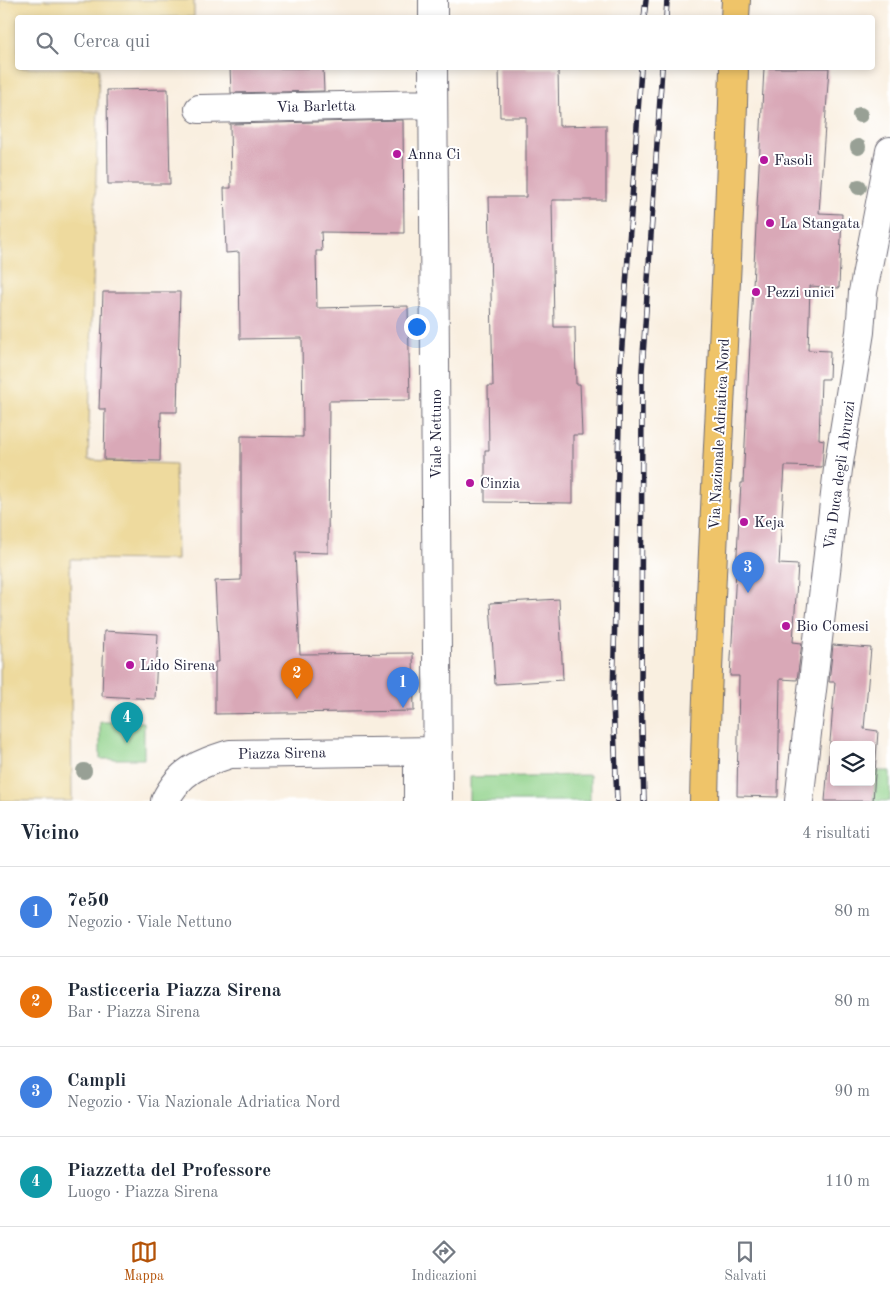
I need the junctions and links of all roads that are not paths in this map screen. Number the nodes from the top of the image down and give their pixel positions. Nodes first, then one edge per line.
1 (433, 0) edge
2 (736, 0) edge
3 (433, 15) edge
4 (736, 15) edge
5 (433, 70) edge
6 (734, 70) edge
7 (434, 104) junction
8 (199, 109) dead end
9 (890, 150) edge
10 (428, 751) junction
11 (165, 801) edge
12 (418, 801) edge
13 (438, 801) edge
14 (704, 801) edge
15 (799, 801) edge

1 - 3 street
2 - 4 main road
5 - 7 street, Viale Nettuno
6 - 14 main road, Via Nazionale Adriatica Nord
7 - 8 street, Via Barletta
7 - 10 street, Viale Nettuno
9 - 15 street, Via Duca degli Abruzzi
10 - 11 street, Piazza Sirena
10 - 12 street
10 - 13 street, Viale Nettuno

